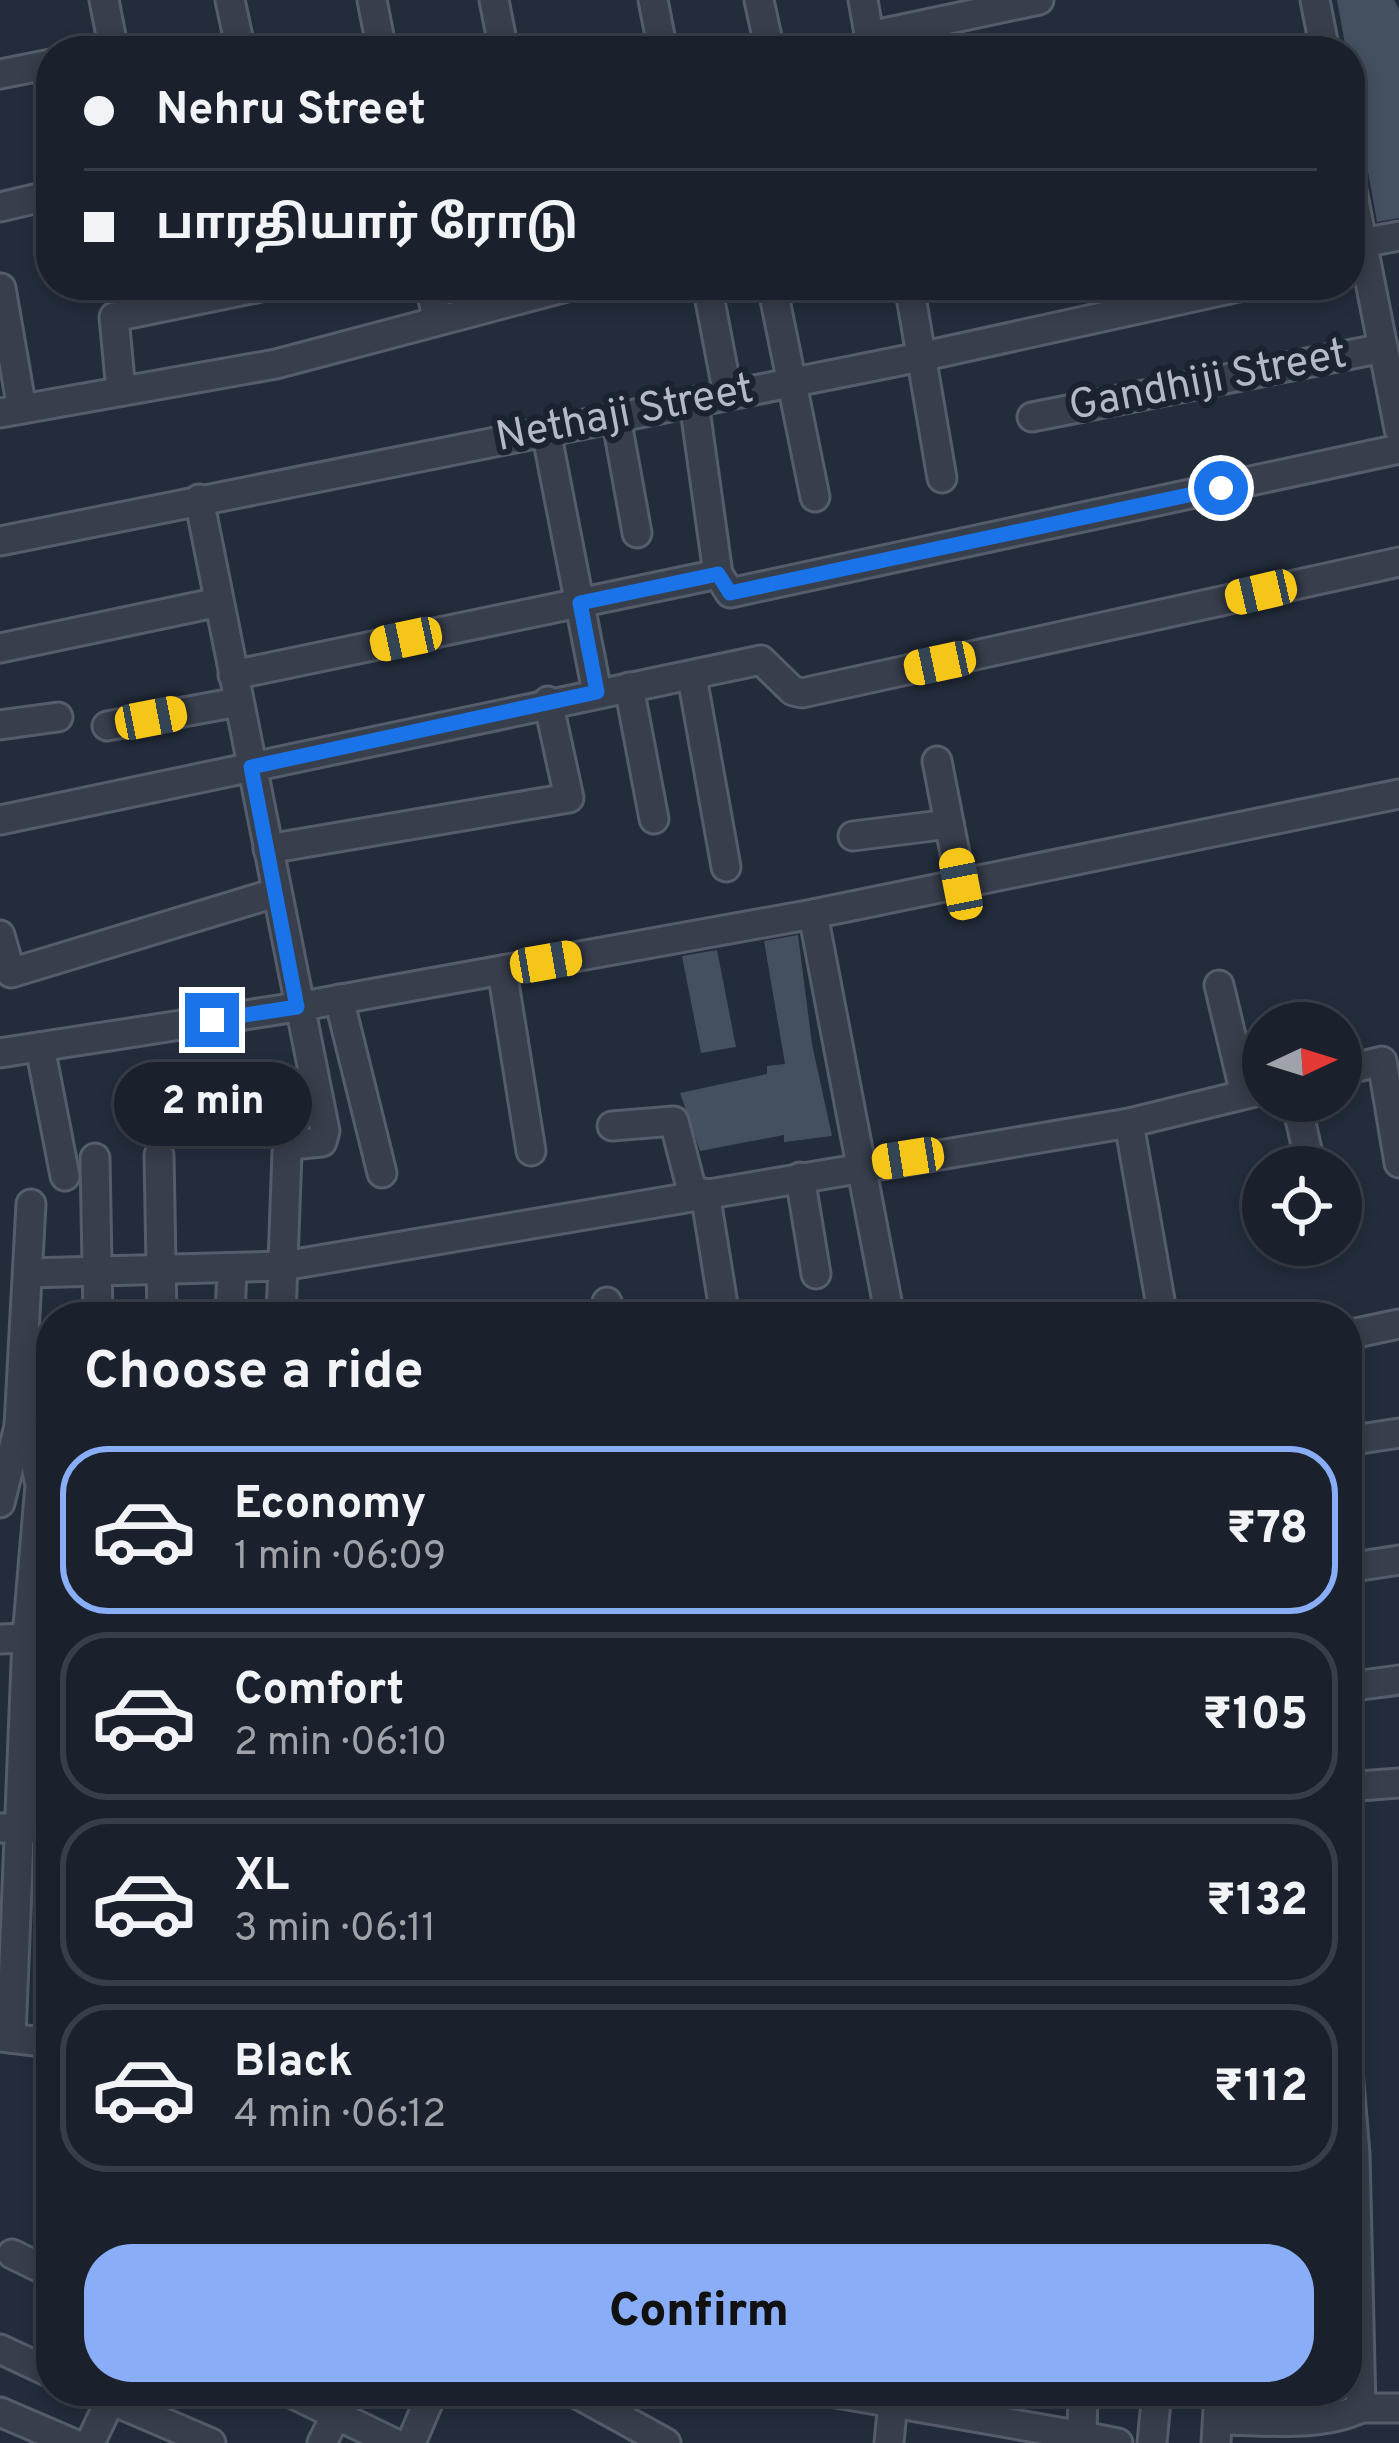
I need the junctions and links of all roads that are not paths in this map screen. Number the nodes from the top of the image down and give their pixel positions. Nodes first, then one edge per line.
1 (104, 0) edge
2 (230, 0) edge
3 (372, 0) edge
4 (494, 0) edge
5 (653, 0) edge
6 (759, 0) edge
7 (863, 0) edge
8 (1039, 0) edge
9 (1315, 0) edge
10 (111, 36) edge
11 (238, 36) edge
12 (379, 36) edge
13 (501, 36) edge
14 (660, 36) edge
15 (767, 36) edge
16 (870, 36) edge
17 (902, 36) edge
18 (1321, 36) edge
19 (36, 67) edge
20 (0, 74) edge
21 (36, 199) edge
22 (0, 207) edge
23 (1399, 236) edge
24 (1365, 252) edge
25 (1365, 278) edge
26 (1, 288) edge
27 (197, 300) edge
28 (433, 300) edge
29 (512, 300) edge
30 (710, 300) edge
31 (775, 300) edge
32 (910, 300) edge
33 (1180, 300) edge
34 (437, 318) junction
35 (1383, 348) junction
36 (920, 357) junction
37 (794, 382) junction
38 (121, 391) junction
39 (728, 395) junction
40 (694, 402) junction
41 (11, 411) edge
42 (616, 417) junction
43 (1032, 417) dead end
44 (1399, 429) edge
45 (546, 431) junction
46 (1399, 449) edge
47 (942, 478) dead end
48 (814, 496) dead end
49 (199, 499) junction
50 (637, 533) dead end
51 (0, 541) edge
52 (1399, 562) edge
53 (718, 574) junction
54 (219, 602) junction
55 (580, 603) junction
56 (0, 648) edge
57 (692, 677) junction
58 (629, 687) junction
59 (236, 688) junction
60 (597, 692) junction
61 (548, 701) junction
62 (58, 717) dead end
63 (0, 725) edge
64 (107, 726) dead end
65 (937, 761) dead end
66 (251, 767) junction
67 (1399, 794) edge
68 (654, 819) dead end
69 (0, 820) edge
70 (949, 824) junction
71 (853, 836) dead end
72 (268, 849) junction
73 (726, 867) dead end
74 (961, 884) junction
75 (275, 893) junction
76 (813, 914) junction
77 (0, 934) edge
78 (502, 970) junction
79 (6, 975) edge
80 (1219, 986) dead end
81 (339, 999) junction
82 (297, 1007) junction
83 (40, 1047) junction
84 (0, 1053) edge
85 (1242, 1056) edge
86 (1362, 1066) edge
87 (1242, 1095) edge
88 (1394, 1107) edge
89 (1129, 1123) junction
90 (612, 1126) dead end
91 (531, 1151) dead end
92 (159, 1156) dead end
93 (95, 1158) dead end
94 (1399, 1163) edge
95 (863, 1166) junction
96 (382, 1173) dead end
97 (65, 1176) dead end
98 (800, 1177) junction
99 (699, 1194) junction
100 (32, 1204) dead end
101 (283, 1266) junction
102 (232, 1268) junction
103 (164, 1270) junction
104 (99, 1273) junction
105 (28, 1274) junction
106 (816, 1274) dead end
107 (98, 1302) edge
108 (163, 1302) edge
109 (231, 1302) edge
110 (282, 1302) edge
111 (723, 1302) edge
112 (887, 1302) edge
113 (1155, 1302) edge
114 (1399, 1324) edge
115 (1362, 1332) edge
116 (19, 1426) junction
117 (1399, 1433) edge
118 (1362, 1439) edge
119 (36, 1466) edge
120 (0, 1503) edge
121 (36, 1529) edge
122 (1399, 1560) edge
123 (1362, 1566) edge
124 (26, 1638) edge
125 (1399, 1680) edge
126 (1362, 1685) edge
127 (1399, 1783) edge
128 (1362, 1786) edge
129 (11, 1828) edge
130 (9, 2024) edge
131 (12, 2254) dead end
132 (36, 2266) edge
133 (0, 2349) edge
134 (36, 2366) edge
135 (101, 2406) edge
136 (131, 2406) edge
137 (318, 2406) edge
138 (427, 2406) edge
139 (620, 2406) edge
140 (892, 2406) edge
141 (993, 2406) edge
142 (1083, 2406) edge
143 (1155, 2406) edge
144 (1286, 2406) edge
145 (1361, 2408) joint
146 (1399, 2408) edge
147 (0, 2412) edge
148 (336, 2415) junction
149 (1286, 2421) junction
150 (1083, 2428) junction
151 (1217, 2433) edge
152 (1152, 2438) edge
153 (411, 2442) edge
154 (72, 2443) edge
155 (89, 2443) edge
156 (211, 2443) edge
157 (322, 2443) edge
158 (666, 2443) edge
159 (889, 2443) edge
160 (1118, 2443) edge

1 - 10 street
2 - 11 street
3 - 12 street
4 - 13 street
5 - 14 street
6 - 15 street
7 - 16 street
8 - 17 street
9 - 18 street
19 - 20 street
21 - 22 street
23 - 24 street
25 - 35 street
26 - 41 street
27 - 38 street
28 - 34 street
29 - 34 street
30 - 39 street
31 - 37 street
32 - 36 street
33 - 36 street, Nethaji Street
34 - 38 street
35 - 43 street, Gandhiji Street
35 - 44 street
36 - 37 street, Nethaji Street
36 - 47 street
37 - 39 street, Nethaji Street
37 - 48 street
38 - 41 street
39 - 40 street, Nethaji Street
40 - 42 street, Nethaji Street
40 - 53 street
42 - 45 street, Nethaji Street
42 - 50 street
45 - 49 street, Nethaji Street
45 - 55 street
46 - 53 street
49 - 51 street, Nethaji Street
49 - 54 street
52 - 57 street
53 - 55 street
54 - 56 street
54 - 59 street
55 - 59 street
55 - 60 street
57 - 58 street
57 - 73 street
58 - 60 street
58 - 68 street
59 - 64 street
59 - 66 street
60 - 61 street
61 - 66 street
61 - 72 street
62 - 63 street
65 - 70 street
66 - 69 street
66 - 72 street
67 - 74 street
70 - 71 street
70 - 74 street
72 - 75 street
74 - 76 street
75 - 79 street
75 - 82 street
76 - 78 street
76 - 95 street
77 - 79 street
78 - 81 street
78 - 91 street
80 - 85 street
81 - 82 street
81 - 96 street
82 - 83 street
82 - 101 street
83 - 84 street
83 - 97 street
86 - 88 street
87 - 89 street
88 - 94 street
89 - 95 street
89 - 113 street
90 - 99 street
92 - 103 street
93 - 104 street
95 - 98 street
95 - 112 street
98 - 99 street
98 - 106 street
99 - 101 street
99 - 111 street
100 - 105 street
101 - 102 street
101 - 110 street
102 - 103 street
102 - 109 street
103 - 104 street
103 - 108 street
104 - 105 street
104 - 107 street
105 - 116 street
114 - 115 street
116 - 119 street
116 - 120 street
117 - 118 street
121 - 124 street
122 - 123 street
124 - 129 street
125 - 126 street
127 - 128 street
129 - 130 street
131 - 132 street
133 - 134 street
135 - 155 street
136 - 156 street
137 - 148 street
138 - 153 street
139 - 158 street
140 - 159 street
141 - 150 street
142 - 150 street
143 - 152 street
144 - 149 street
145 - 146 street
145 - 149 street
147 - 154 street
148 - 153 street
148 - 157 street
149 - 151 street
150 - 160 street

